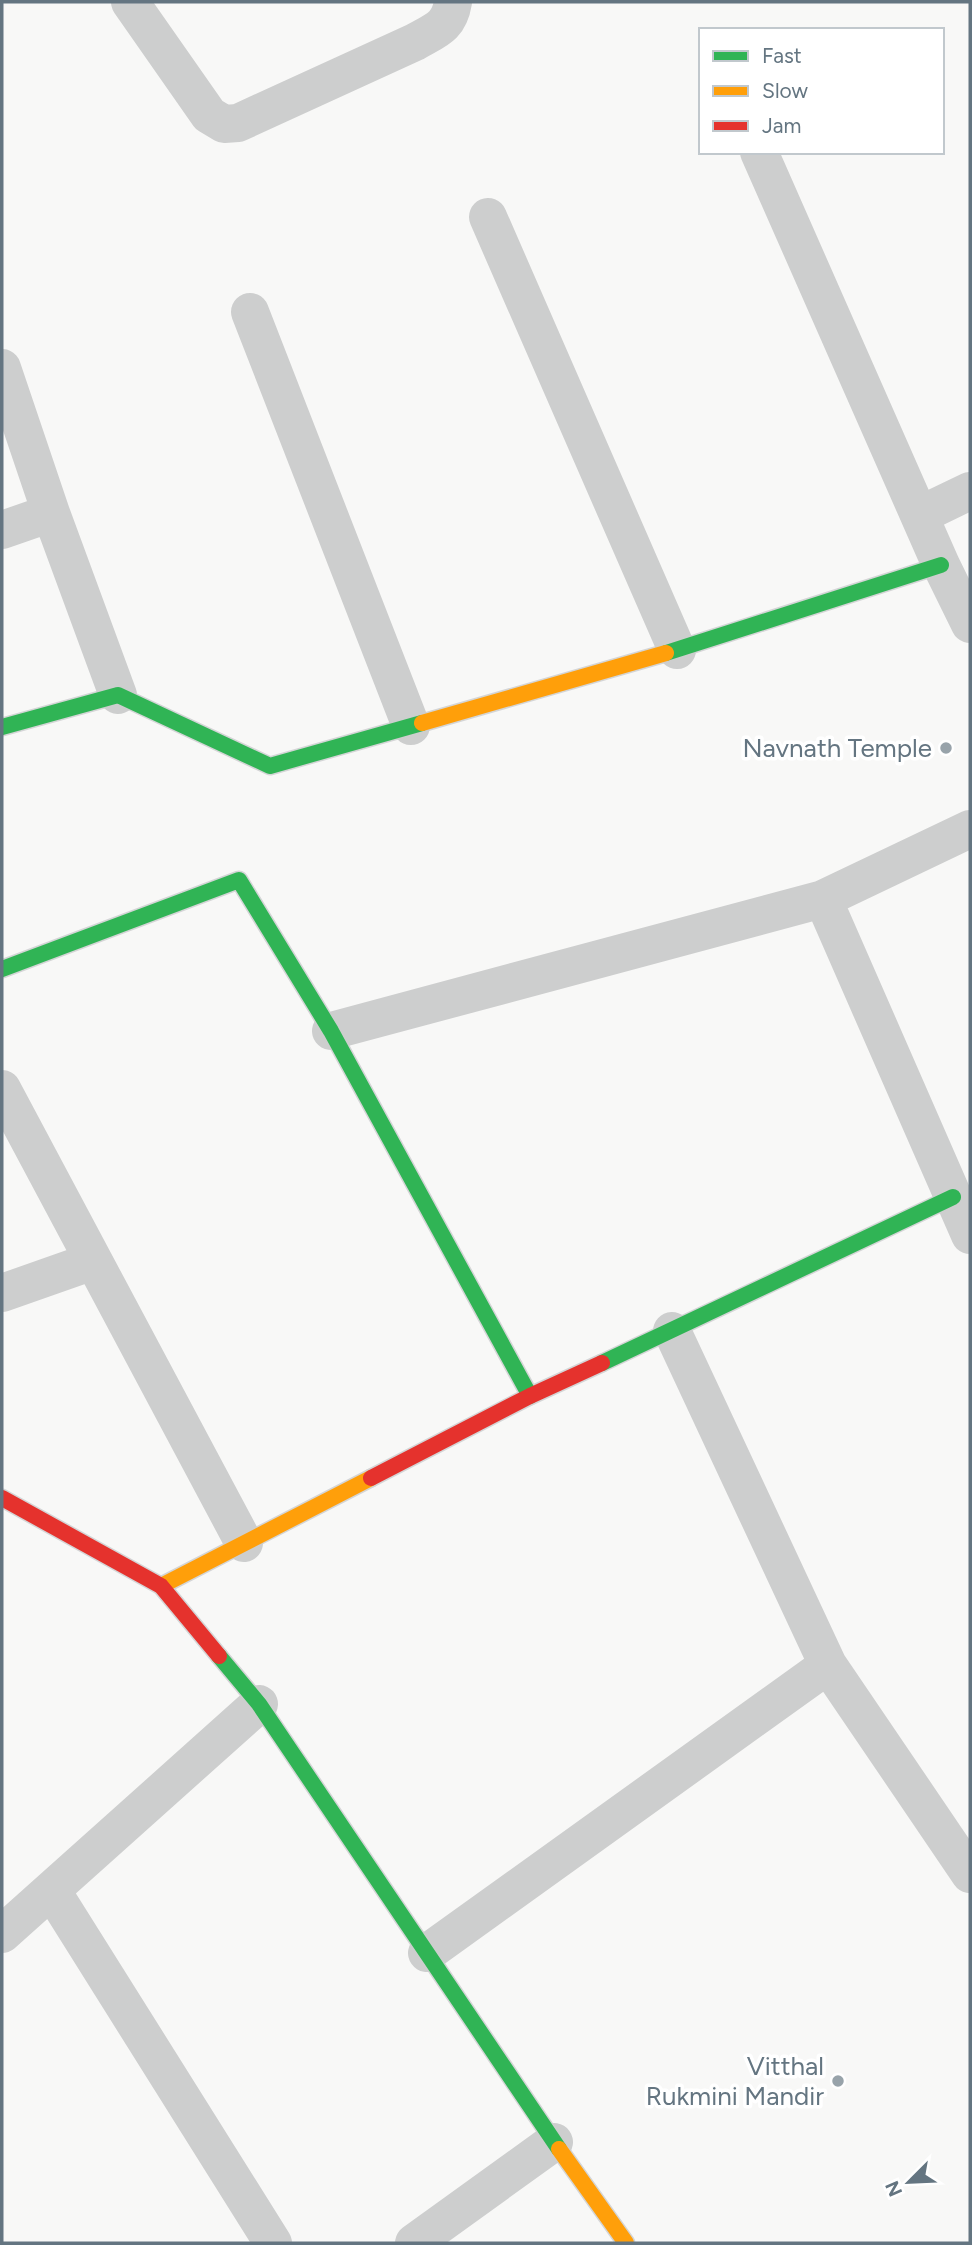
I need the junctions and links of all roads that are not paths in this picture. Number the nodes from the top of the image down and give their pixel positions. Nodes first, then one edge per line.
1 (130, 2) edge
2 (453, 2) edge
3 (760, 154) edge
4 (488, 217) dead end
5 (250, 312) dead end
6 (2, 368) edge
7 (970, 491) edge
8 (51, 513) junction
9 (920, 515) junction
10 (2, 530) edge
11 (941, 565) junction
12 (970, 624) edge
13 (677, 650) junction
14 (118, 695) junction
15 (411, 726) junction
16 (2, 727) edge
17 (970, 829) edge
18 (823, 899) junction
19 (2, 969) edge
20 (331, 1031) junction
21 (2, 1089) edge
22 (953, 1196) junction
23 (970, 1235) edge
24 (93, 1261) junction
25 (2, 1293) edge
26 (672, 1331) junction
27 (530, 1396) junction
28 (2, 1499) edge
29 (244, 1543) junction
30 (161, 1586) junction
31 (828, 1665) junction
32 (259, 1704) junction
33 (970, 1873) edge
34 (52, 1891) junction
35 (2, 1934) edge
36 (426, 1953) junction
37 (554, 2142) junction
38 (272, 2243) edge
39 (414, 2243) edge
40 (626, 2243) edge

1 - 2 street
3 - 9 street
4 - 13 street
5 - 15 street
6 - 8 street
7 - 9 street
8 - 10 street
8 - 14 street
9 - 11 street
11 - 12 street
11 - 13 street
13 - 15 street
14 - 15 street
14 - 16 street
17 - 18 street
18 - 20 street
18 - 22 street
19 - 20 street
20 - 27 street
21 - 24 street
22 - 23 street
22 - 26 street
24 - 25 street
24 - 29 street
26 - 27 street
26 - 31 street
27 - 29 street
28 - 30 street
29 - 30 street
30 - 32 street
31 - 33 street
31 - 36 street
32 - 34 street
32 - 36 street
34 - 35 street
34 - 38 street
36 - 37 street
37 - 39 street
37 - 40 street

